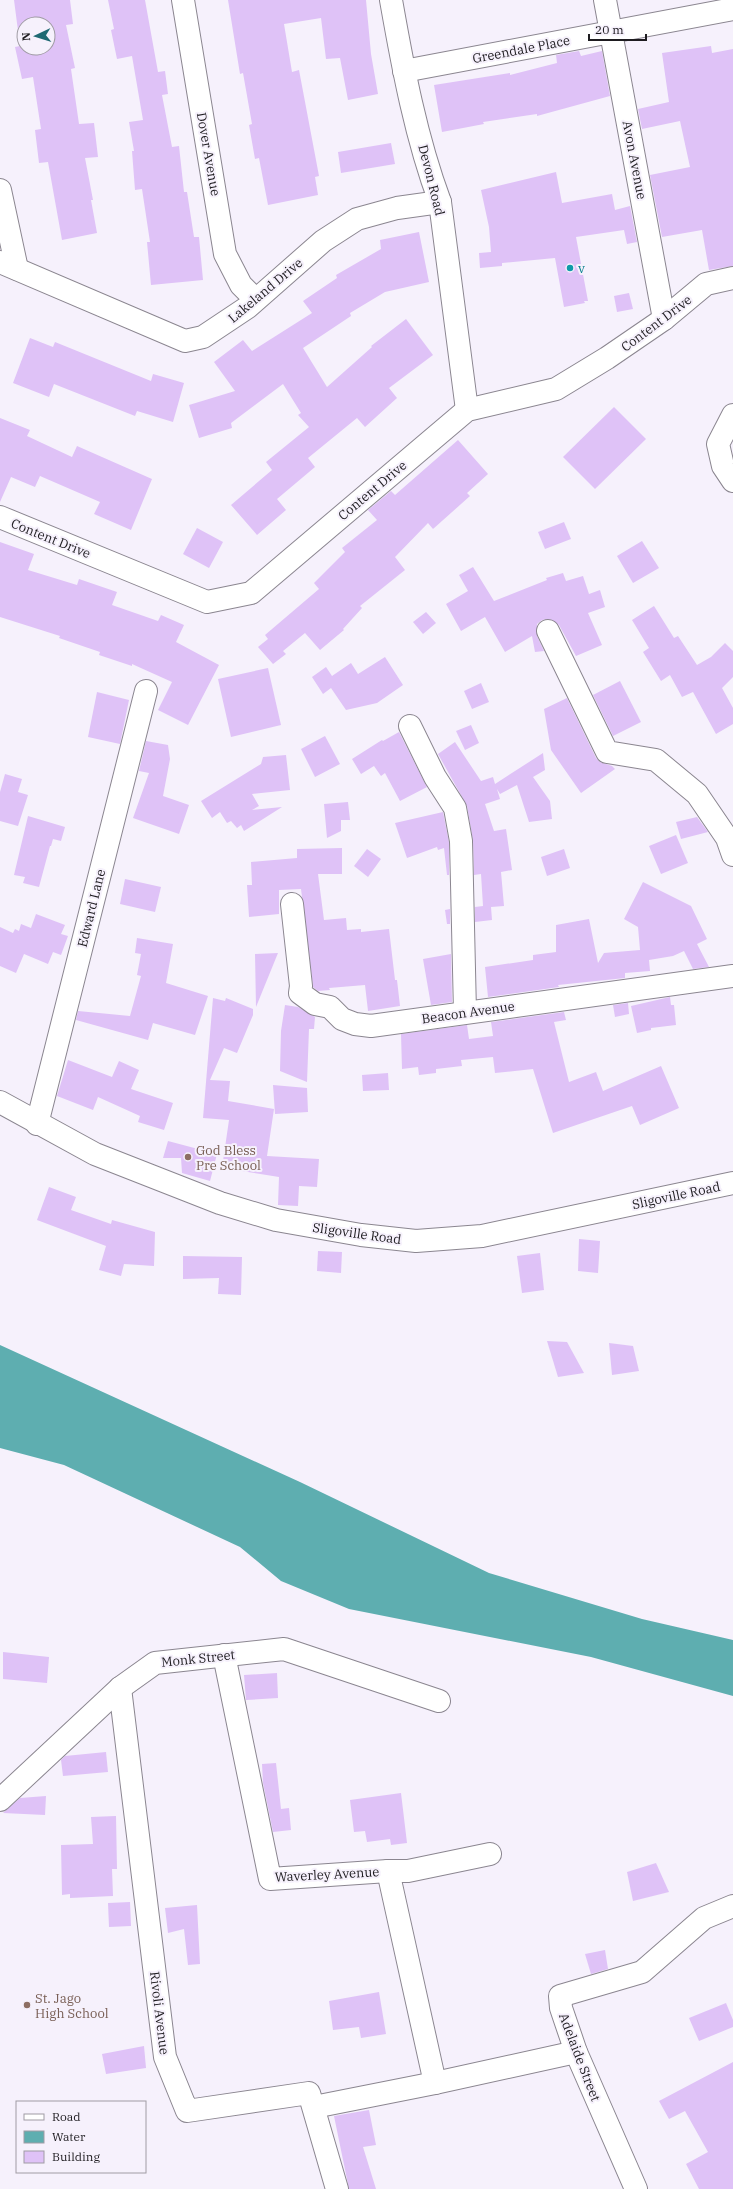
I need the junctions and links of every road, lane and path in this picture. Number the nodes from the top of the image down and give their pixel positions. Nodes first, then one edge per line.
1 (183, 0) edge
2 (390, 0) edge
3 (605, 0) edge
4 (733, 9) edge
5 (611, 32) junction
6 (404, 71) junction
7 (0, 190) edge
8 (440, 202) junction
9 (8, 266) edge
10 (733, 278) edge
11 (255, 299) junction
12 (664, 319) junction
13 (467, 410) junction
14 (733, 415) edge
15 (733, 481) edge
16 (0, 517) edge
17 (548, 631) dead end
18 (146, 692) dead end
19 (410, 726) dead end
20 (733, 855) edge
21 (292, 904) dead end
22 (733, 976) edge
23 (465, 1012) junction
24 (0, 1102) edge
25 (37, 1124) junction
26 (733, 1183) edge
27 (224, 1655) junction
28 (120, 1688) junction
29 (439, 1701) dead end
30 (0, 1800) edge
31 (490, 1854) dead end
32 (388, 1871) junction
33 (733, 1906) edge
34 (576, 2052) junction
35 (435, 2083) junction
36 (314, 2107) junction
37 (337, 2189) edge
38 (636, 2189) edge

1 - 11 street, Dover Avenue
2 - 6 street, Devon Road
3 - 5 street, Avon Avenue
4 - 5 street, Greendale Place
5 - 6 street, Greendale Place
5 - 12 street, Avon Avenue
6 - 8 street, Devon Road
7 - 9 street
8 - 11 street, Lakeland Drive
8 - 13 street, Devon Road
9 - 11 street, Lakeland Drive
10 - 12 street, Content Drive
12 - 13 street, Content Drive
13 - 16 street, Content Drive
14 - 15 street
17 - 20 street
18 - 25 street, Edward Lane
19 - 23 street
21 - 23 street, Beacon Avenue
22 - 23 street, Beacon Avenue
24 - 25 street, Sligoville Road
25 - 26 street, Sligoville Road
27 - 28 street, Monk Street
27 - 29 street, Monk Street
27 - 32 street, Waverley Avenue
28 - 30 street, Monk Street
28 - 36 street, Rivoli Avenue
31 - 32 street, Waverley Avenue
32 - 35 street
33 - 34 street, Adelaide Street
34 - 35 street
34 - 38 street, Adelaide Street
35 - 36 street
36 - 37 street, Rivoli Avenue

